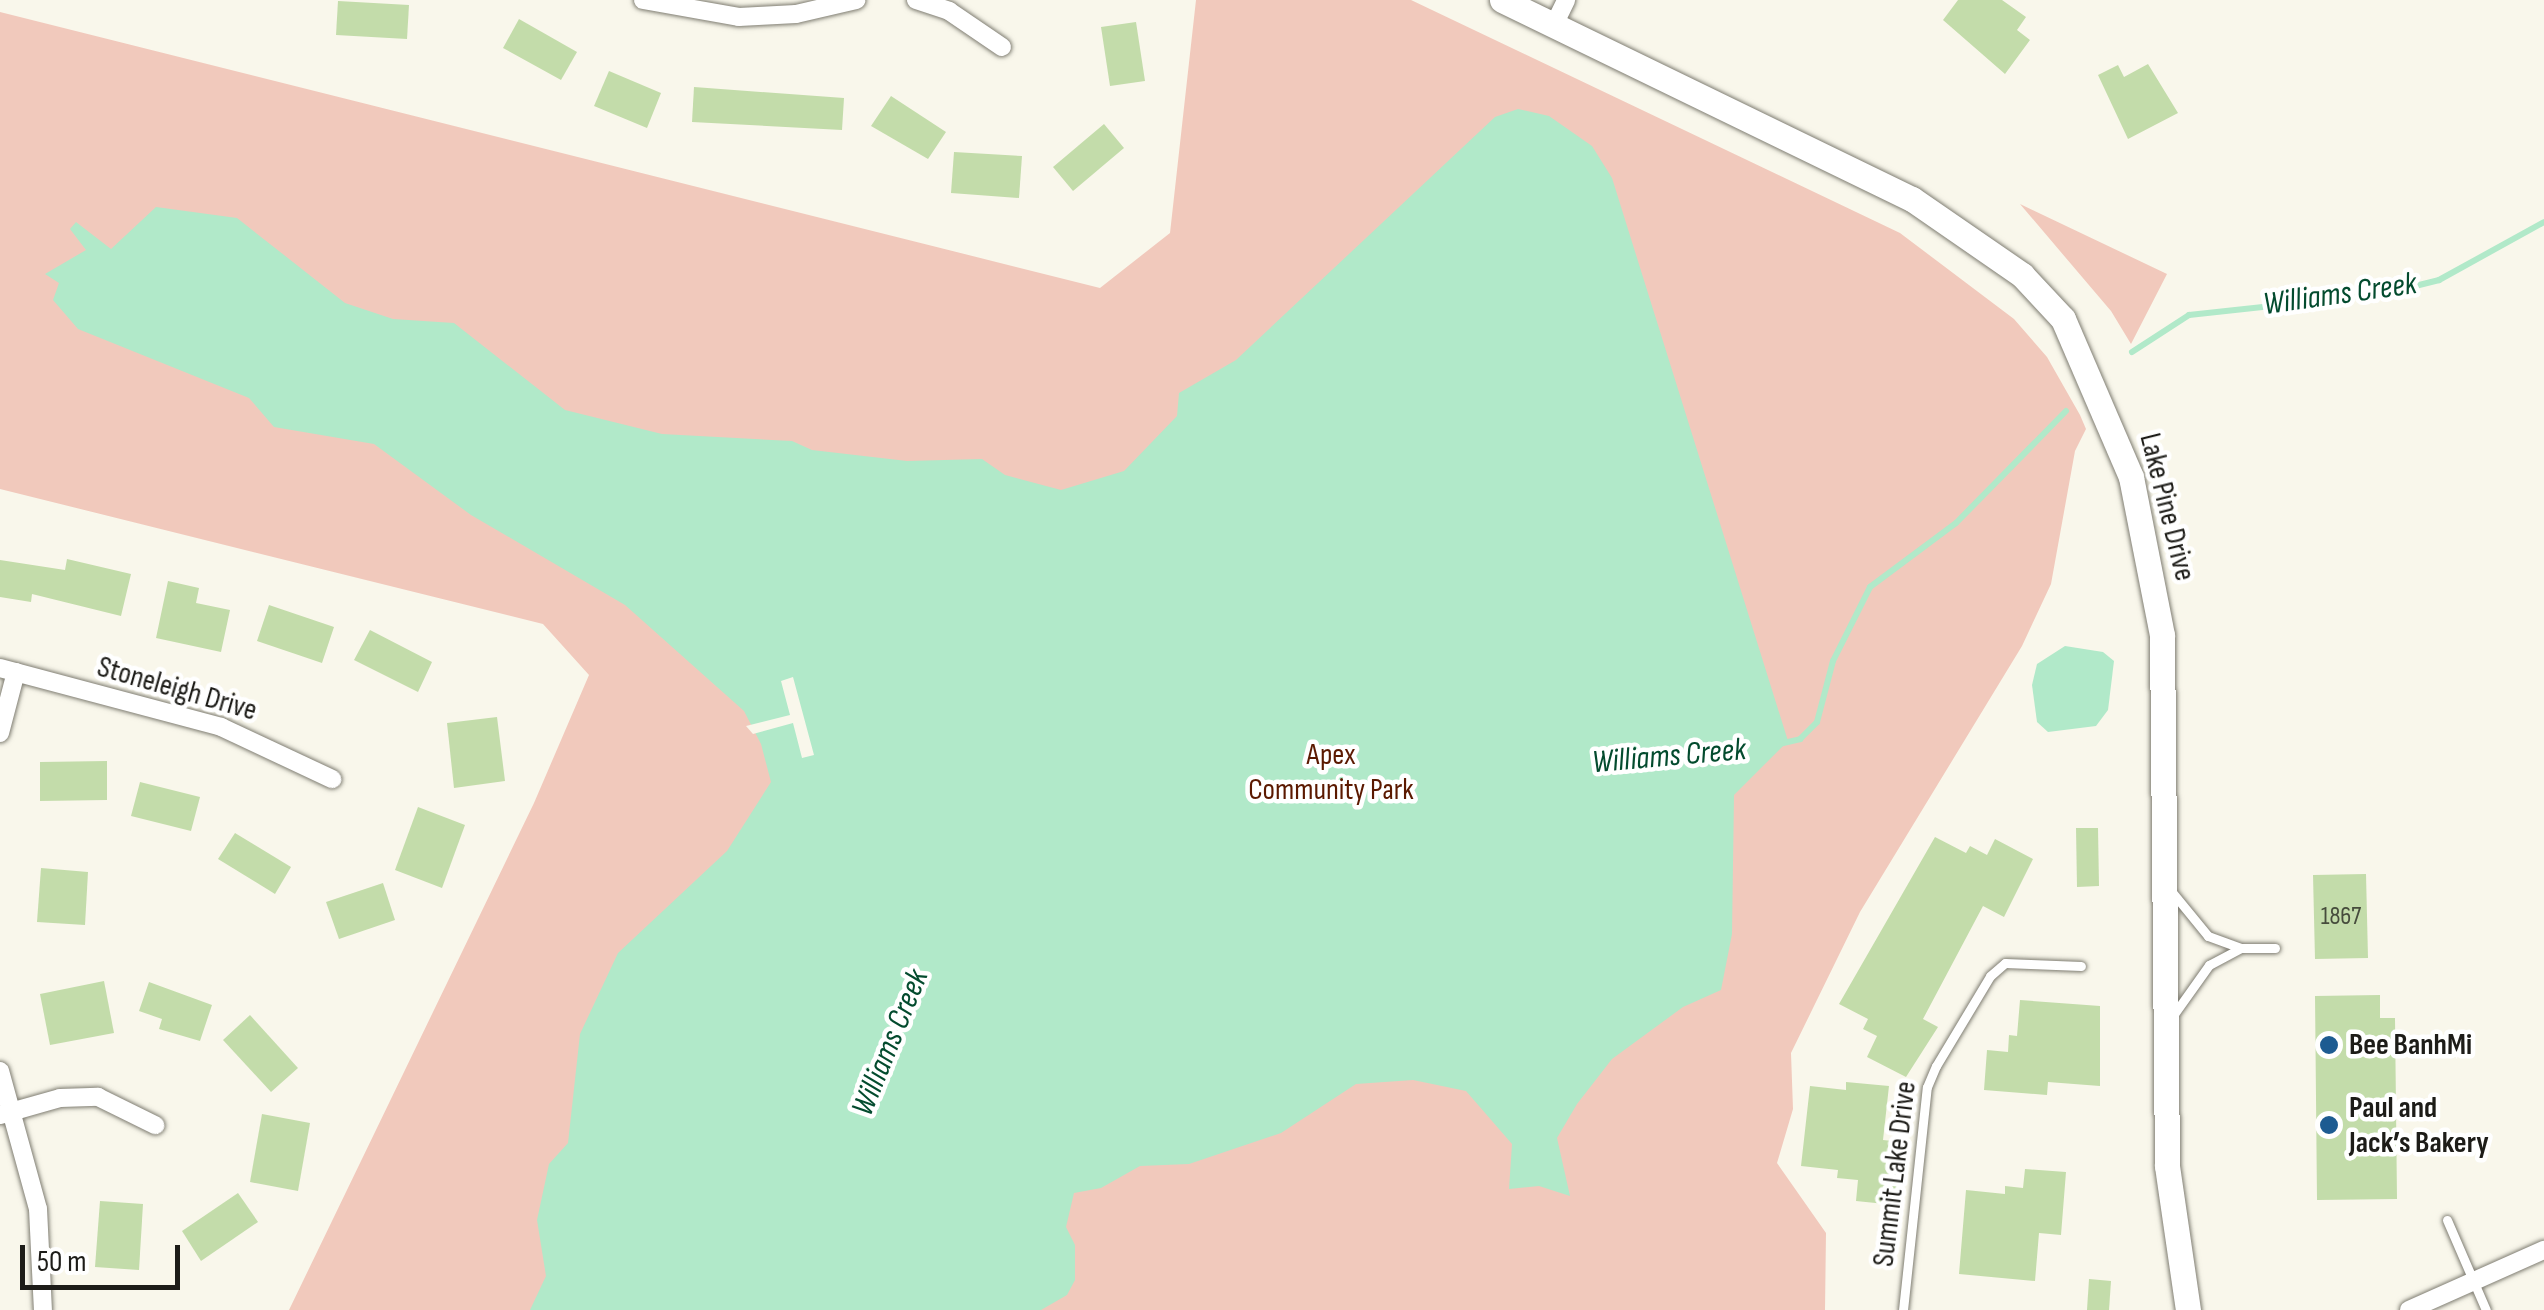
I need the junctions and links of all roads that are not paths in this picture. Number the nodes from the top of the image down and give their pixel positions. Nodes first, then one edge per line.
1 (643, 0) edge
2 (856, 0) edge
3 (916, 0) edge
4 (1502, 0) edge
5 (1566, 0) edge
6 (1554, 25) junction
7 (1002, 47) dead end
8 (8, 670) edge
9 (0, 733) edge
10 (332, 779) dead end
11 (2166, 883) junction
12 (2241, 948) junction
13 (2275, 948) dead end
14 (2081, 966) dead end
15 (2168, 1023) junction
16 (0, 1071) edge
17 (6, 1113) edge
18 (155, 1125) dead end
19 (2447, 1220) dead end
20 (2544, 1250) edge
21 (2473, 1282) junction
22 (43, 1310) edge
23 (1903, 1310) edge
24 (2188, 1310) edge
25 (2409, 1310) edge
26 (2486, 1310) edge

1 - 2 street
3 - 7 street
4 - 6 main road, Lake Pine Drive
5 - 6 street
6 - 11 main road, Lake Pine Drive
8 - 9 street
8 - 10 street, Stoneleigh Drive
11 - 12 lane
11 - 15 main road, Lake Pine Drive
12 - 13 lane
12 - 15 lane
14 - 23 lane, Summit Lake Drive
15 - 24 main road, Lake Pine Drive
16 - 17 street
17 - 18 street
17 - 22 street
19 - 21 lane
20 - 21 street
21 - 25 street
21 - 26 lane

